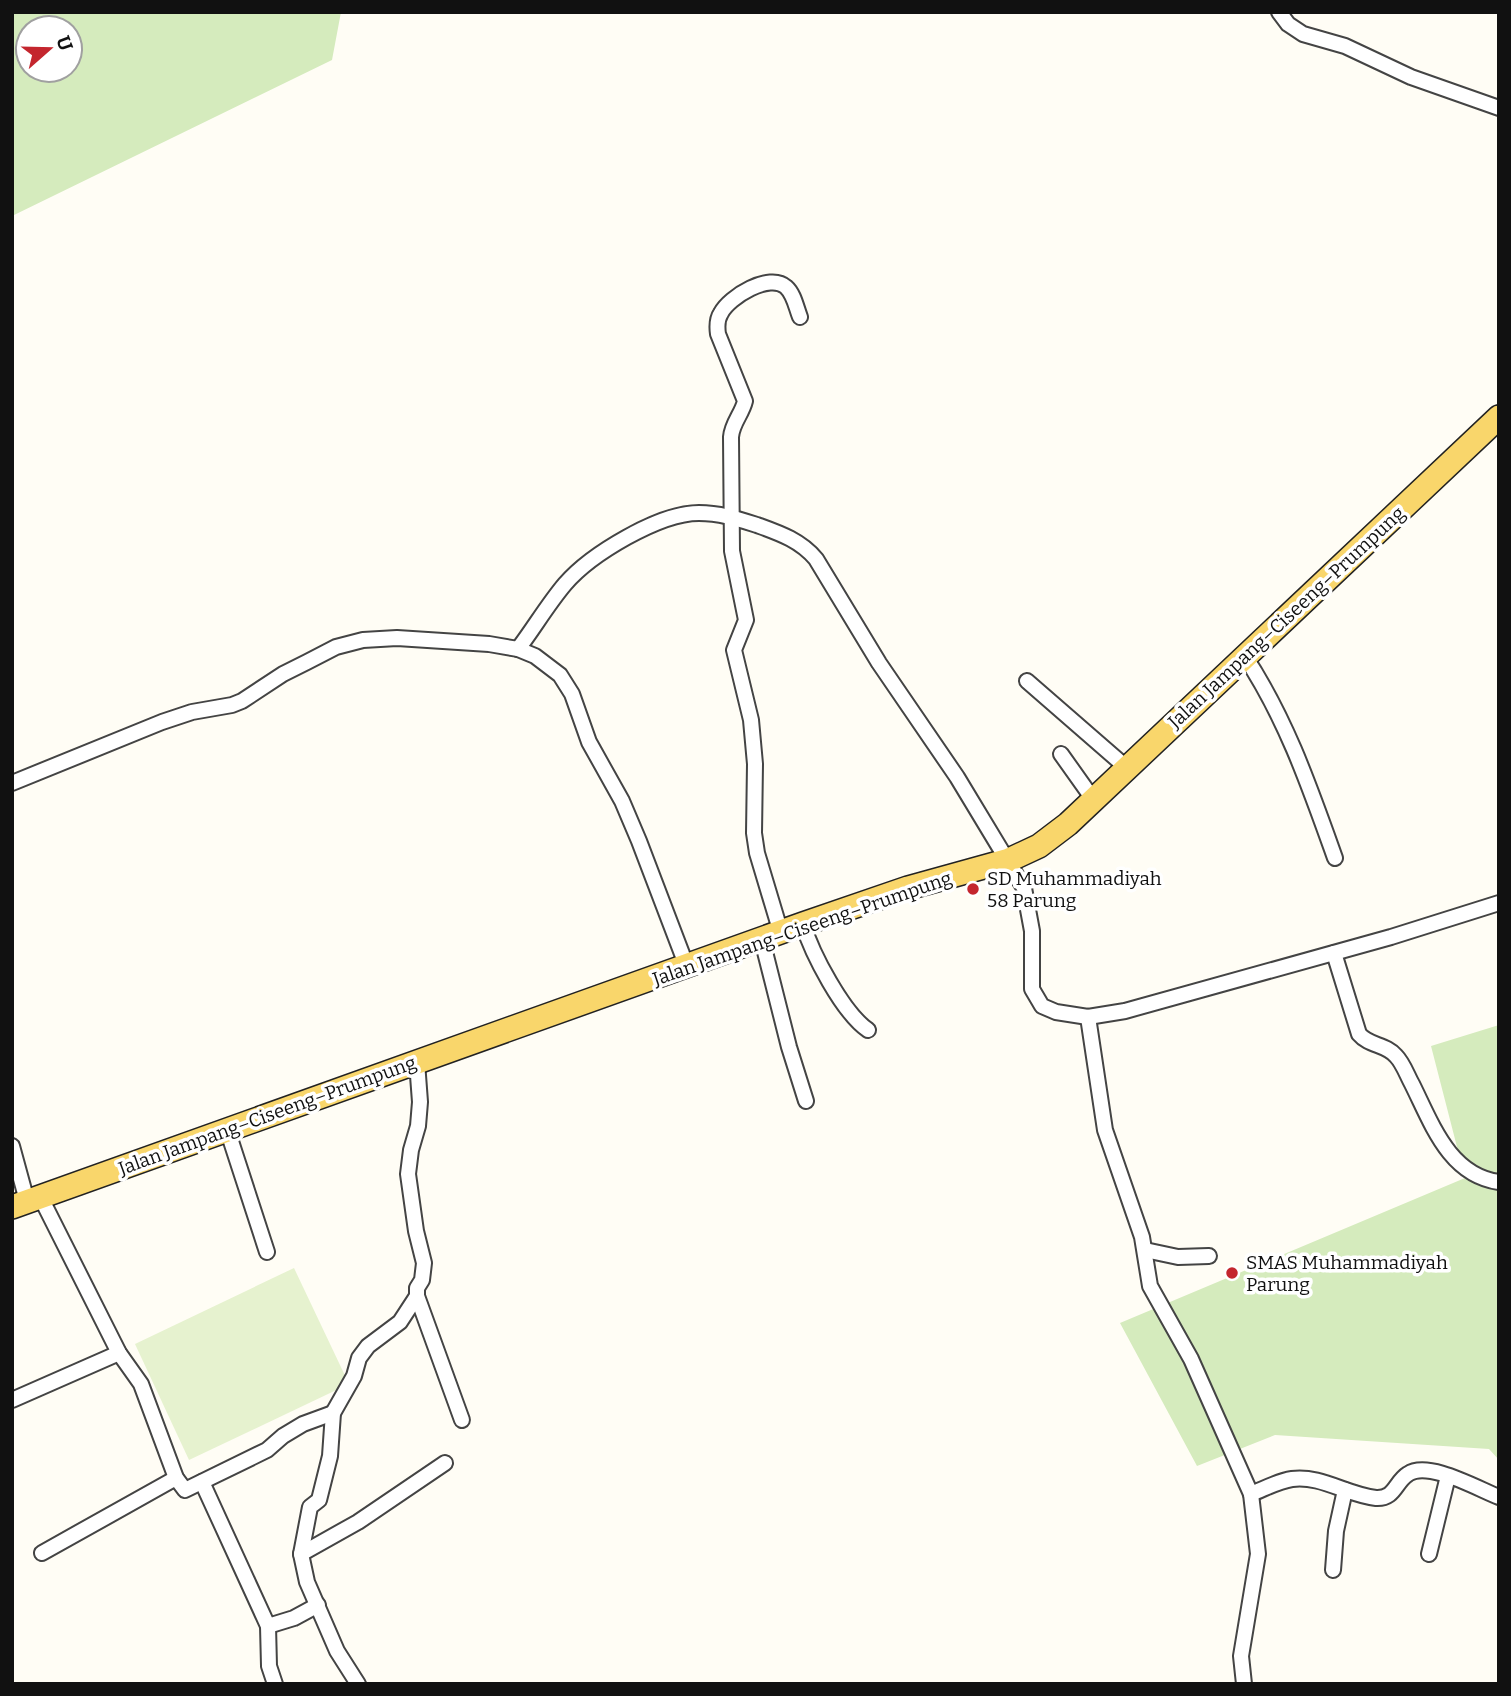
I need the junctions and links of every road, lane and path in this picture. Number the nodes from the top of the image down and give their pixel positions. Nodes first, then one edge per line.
1 (1279, 12) edge
2 (1499, 108) edge
3 (800, 317) dead end
4 (1499, 417) edge
5 (733, 517) junction
6 (518, 649) junction
7 (1244, 655) junction
8 (1027, 681) dead end
9 (1061, 754) dead end
10 (1127, 768) junction
11 (12, 783) edge
12 (1093, 799) junction
13 (1335, 858) dead end
14 (1009, 860) junction
15 (1499, 903) edge
16 (803, 925) junction
17 (772, 936) junction
18 (1334, 953) junction
19 (687, 967) junction
20 (1088, 1017) junction
21 (868, 1030) dead end
22 (417, 1062) junction
23 (806, 1101) dead end
24 (227, 1129) junction
25 (12, 1146) edge
26 (1499, 1182) edge
27 (26, 1201) edge
28 (1145, 1250) junction
29 (267, 1252) dead end
30 (1209, 1256) dead end
31 (417, 1296) junction
32 (119, 1353) junction
33 (12, 1399) edge
34 (333, 1413) junction
35 (462, 1420) dead end
36 (445, 1463) dead end
37 (1448, 1476) junction
38 (176, 1478) junction
39 (202, 1482) junction
40 (1345, 1490) junction
41 (1251, 1494) junction
42 (1499, 1497) edge
43 (42, 1553) dead end
44 (301, 1554) junction
45 (1429, 1554) dead end
46 (1333, 1570) dead end
47 (317, 1605) junction
48 (268, 1626) junction
49 (275, 1684) edge
50 (358, 1684) edge
51 (1244, 1684) edge

1 - 2 street
3 - 5 street
4 - 7 main road, Jalan Jampang–Ciseeng–Prumpung
5 - 6 street
5 - 14 street
5 - 17 street
6 - 11 street
6 - 19 street
7 - 10 main road, Jalan Jampang–Ciseeng–Prumpung
7 - 13 street
8 - 10 street
9 - 12 street
10 - 12 main road, Jalan Jampang–Ciseeng–Prumpung
12 - 14 main road, Jalan Jampang–Ciseeng–Prumpung
14 - 16 main road, Jalan Jampang–Ciseeng–Prumpung
14 - 20 street
15 - 18 street
16 - 17 main road, Jalan Jampang–Ciseeng–Prumpung
16 - 21 street
17 - 19 main road, Jalan Jampang–Ciseeng–Prumpung
17 - 23 street
18 - 20 street
18 - 26 street
19 - 22 main road, Jalan Jampang–Ciseeng–Prumpung
20 - 28 street
22 - 24 main road, Jalan Jampang–Ciseeng–Prumpung
22 - 31 street
24 - 27 main road, Jalan Jampang–Ciseeng–Prumpung
24 - 29 street
25 - 27 street
27 - 32 street
28 - 30 street
28 - 41 street
31 - 34 street
31 - 35 street
32 - 33 street
32 - 38 street
34 - 39 street
34 - 44 street
36 - 44 street
37 - 40 street
37 - 42 street
37 - 45 street
38 - 39 street
38 - 43 street
39 - 48 street
40 - 41 street
40 - 46 street
41 - 51 street
44 - 47 street
47 - 48 street
47 - 50 street
48 - 49 street

